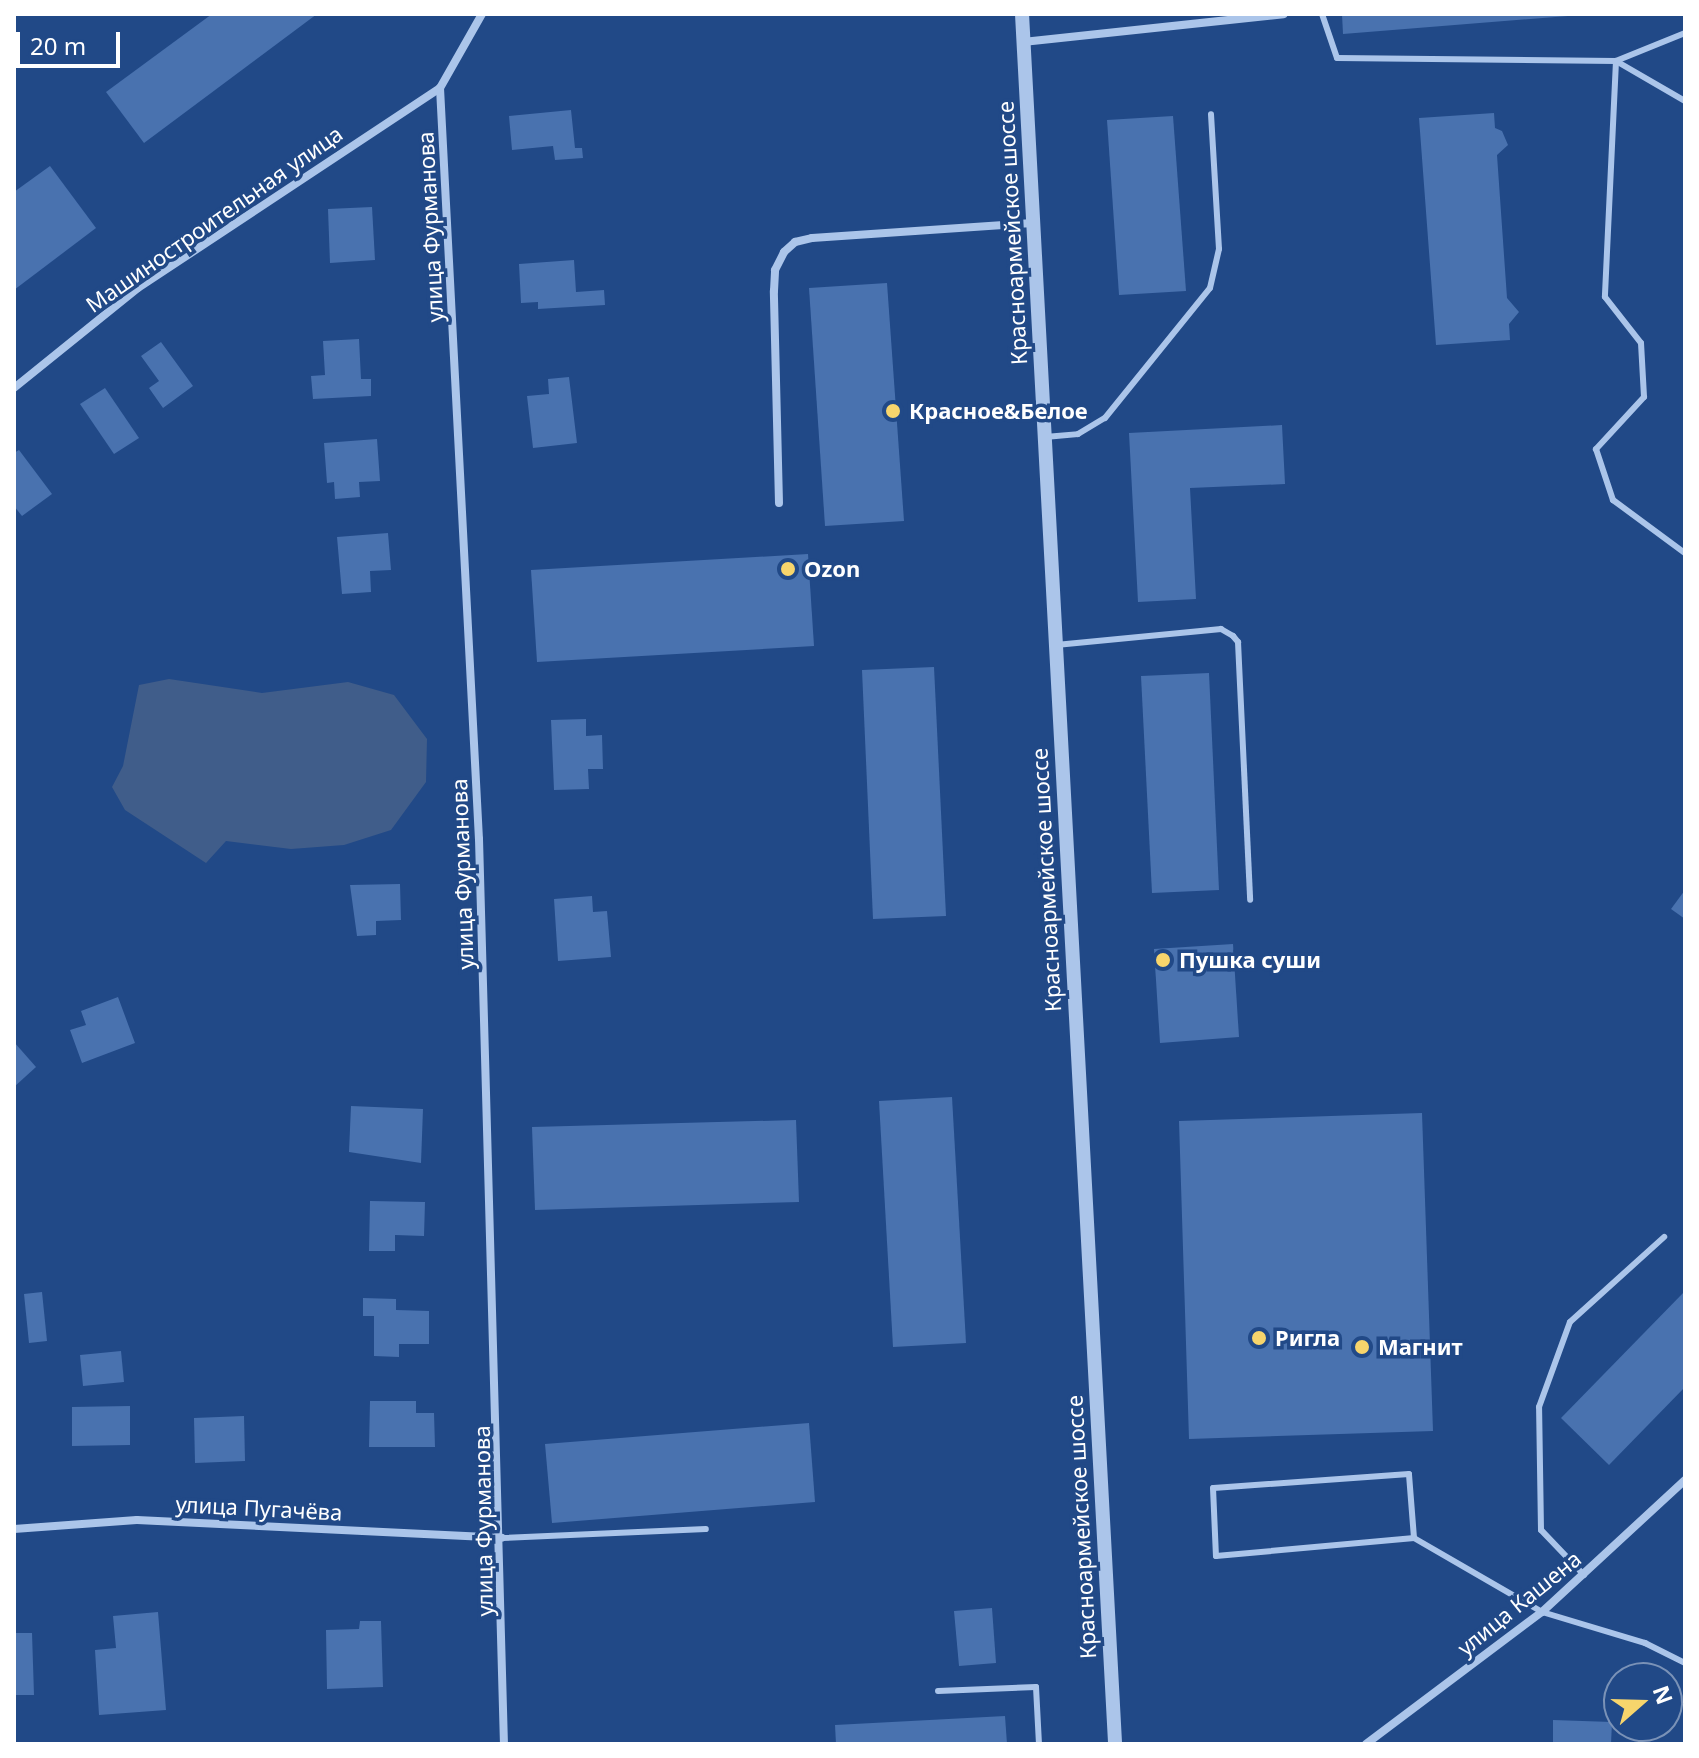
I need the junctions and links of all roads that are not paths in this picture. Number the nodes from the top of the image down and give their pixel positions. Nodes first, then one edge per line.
1 (482, 14) edge
2 (1022, 14) edge
3 (1283, 14) edge
4 (1322, 14) edge
5 (1226, 17) edge
6 (1685, 33) edge
7 (1023, 42) junction
8 (1616, 61) junction
9 (440, 88) junction
10 (1685, 101) edge
11 (1211, 114) dead end
12 (1033, 223) junction
13 (14, 388) edge
14 (1045, 437) junction
15 (779, 503) dead end
16 (1685, 553) edge
17 (1056, 645) junction
18 (1250, 900) dead end
19 (1664, 1237) dead end
20 (1685, 1480) edge
21 (14, 1529) edge
22 (706, 1529) dead end
23 (502, 1538) junction
24 (1414, 1538) junction
25 (1584, 1575) junction
26 (1542, 1612) junction
27 (1685, 1663) edge
28 (938, 1691) dead end
29 (504, 1744) edge
30 (1039, 1744) edge
31 (1115, 1744) edge
32 (1366, 1744) edge

1 - 9 street
2 - 7 street, Красноармейское шоссе
3 - 5 street
4 - 8 lane
5 - 7 street
6 - 8 lane
7 - 12 street, Красноармейское шоссе
8 - 10 lane
8 - 16 lane
9 - 13 street, Машиностроительная улица
9 - 23 street, улица Фурманова
11 - 14 lane
12 - 14 street, Красноармейское шоссе
12 - 15 street
14 - 17 street, Красноармейское шоссе
17 - 18 lane
17 - 31 street, Красноармейское шоссе
19 - 25 lane
20 - 25 street, улица Кашена
21 - 23 street, улица Пугачёва
22 - 23 lane
23 - 29 street, улица Фурманова
24 - 24 lane
24 - 26 lane
25 - 26 street, улица Кашена
26 - 27 lane
26 - 32 street, улица Кашена
28 - 30 lane

